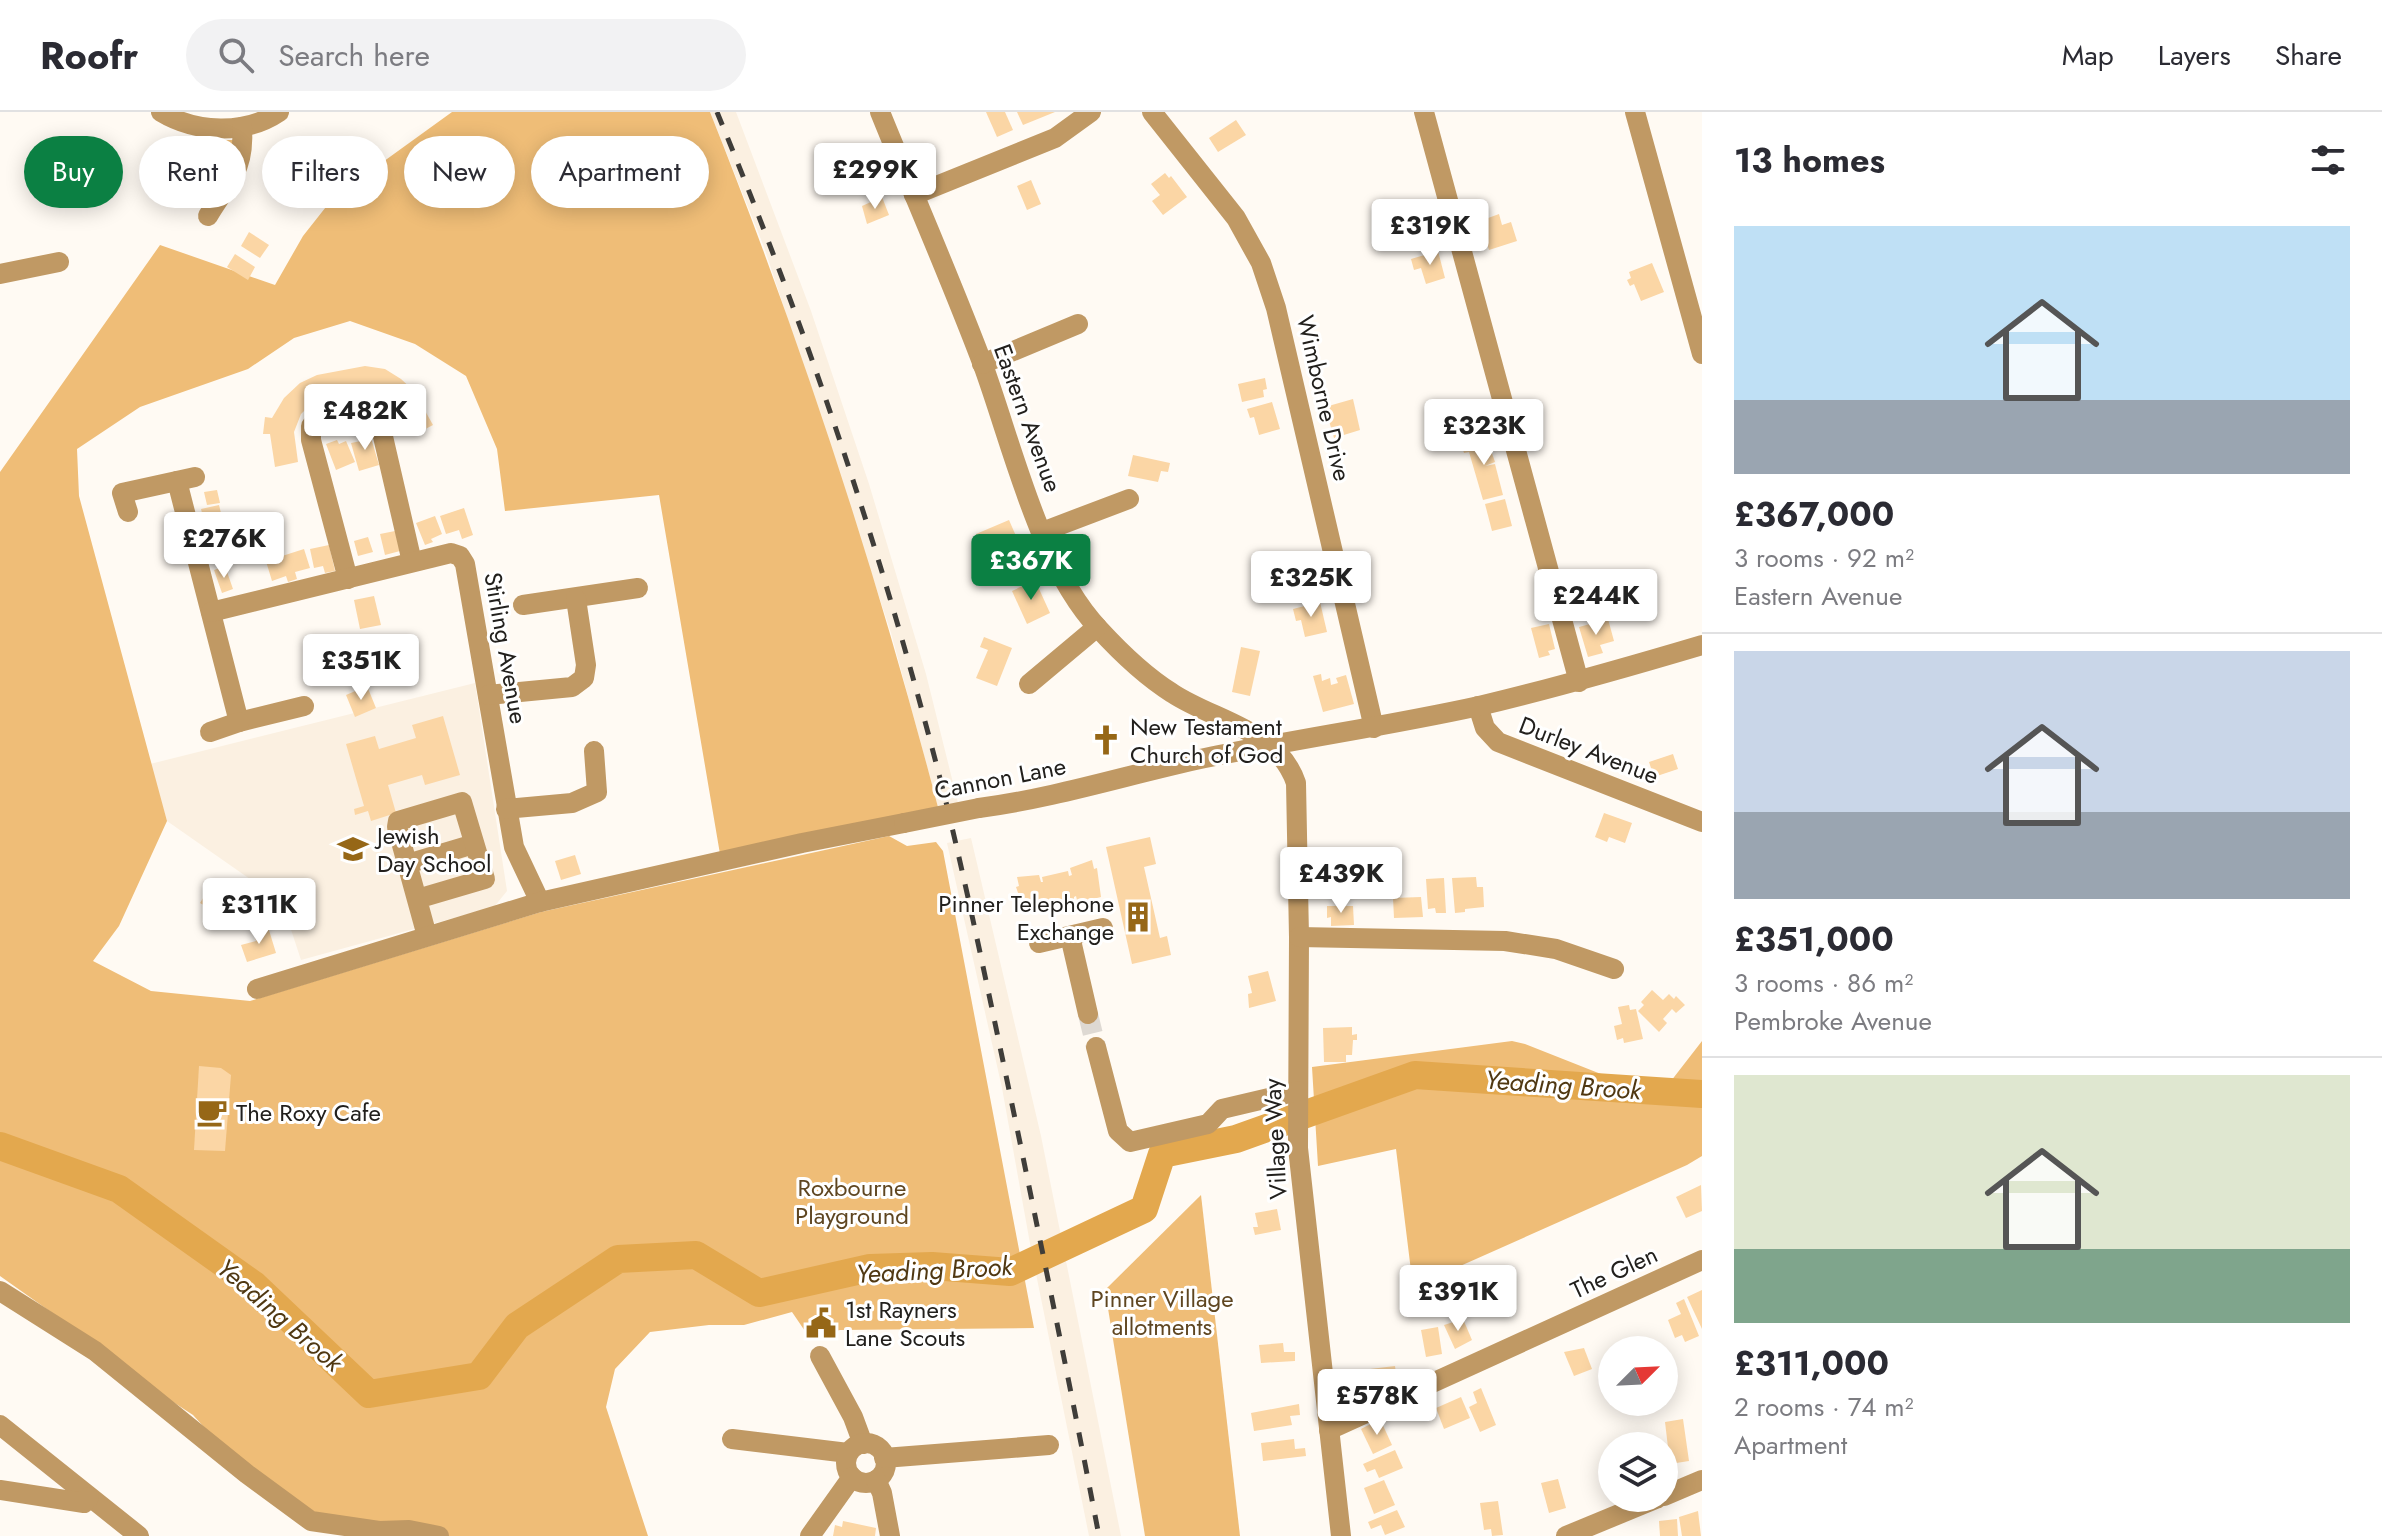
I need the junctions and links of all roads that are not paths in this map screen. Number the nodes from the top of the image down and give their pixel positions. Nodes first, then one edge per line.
1 (161, 112) edge
2 (279, 112) edge
3 (880, 112) edge
4 (1091, 112) edge
5 (1152, 112) edge
6 (1424, 112) edge
7 (1635, 112) edge
8 (242, 127) junction
9 (914, 195) junction
10 (208, 216) dead end
11 (59, 262) dead end
12 (0, 274) edge
13 (1078, 324) dead end
14 (1702, 354) edge
15 (982, 364) junction
16 (1129, 499) dead end
17 (128, 512) dead end
18 (1042, 532) junction
19 (412, 562) junction
20 (348, 579) junction
21 (638, 588) dead end
22 (576, 599) junction
23 (523, 605) dead end
24 (211, 612) junction
25 (1097, 627) junction
26 (1702, 645) edge
27 (1579, 682) junction
28 (1029, 684) dead end
29 (488, 695) junction
30 (304, 706) dead end
31 (1478, 706) junction
32 (239, 722) junction
33 (1374, 728) junction
34 (210, 732) dead end
35 (1270, 745) junction
36 (594, 751) dead end
37 (506, 809) junction
38 (1702, 822) edge
39 (474, 844) junction
40 (407, 864) junction
41 (417, 899) junction
42 (540, 902) junction
43 (1103, 928) dead end
44 (427, 936) junction
45 (1299, 937) junction
46 (1039, 943) dead end
47 (1072, 943) junction
48 (1614, 969) dead end
49 (257, 989) dead end
50 (1088, 1014) tunnel mouth
51 (1096, 1047) tunnel mouth
52 (1297, 1108) junction
53 (1702, 1260) edge
54 (0, 1291) edge
55 (820, 1356) dead end
56 (0, 1425) edge
57 (1329, 1430) junction
58 (732, 1439) dead end
59 (1049, 1445) dead end
60 (856, 1448) junction
61 (884, 1458) junction
62 (852, 1477) junction
63 (876, 1480) junction
64 (1702, 1480) edge
65 (0, 1490) edge
66 (1678, 1490) edge
67 (89, 1497) junction
68 (1624, 1512) edge
69 (378, 1533) edge
70 (139, 1536) edge
71 (439, 1536) edge
72 (810, 1536) edge
73 (890, 1536) edge
74 (1341, 1536) edge
75 (1566, 1536) edge

1 - 8 street
2 - 8 street
3 - 9 street, Eastern Avenue
4 - 9 street
5 - 33 street, Wimborne Drive
6 - 27 street
7 - 14 street
8 - 10 street
9 - 15 street, Eastern Avenue
11 - 12 street
13 - 15 street
15 - 18 street, Eastern Avenue
16 - 18 street
17 - 24 street
18 - 25 street, Eastern Avenue
19 - 20 street, Stirling Avenue
19 - 20 street
19 - 29 street, Stirling Avenue
20 - 24 street, Stirling Avenue
21 - 22 street
22 - 23 street
22 - 29 street
24 - 32 street
25 - 28 street
25 - 35 street, Eastern Avenue
26 - 27 street, Cannon Lane
27 - 31 street, Cannon Lane
29 - 37 street, Stirling Avenue
30 - 32 street
31 - 33 street, Cannon Lane
31 - 38 street, Durley Avenue
32 - 34 street
33 - 35 street, Cannon Lane
35 - 42 street, Cannon Lane, bridge
35 - 45 street, Village Way
36 - 37 street
37 - 42 street, Stirling Avenue
39 - 40 street
39 - 40 street
39 - 41 street
40 - 41 street
41 - 44 street
42 - 44 street, Cannon Lane
43 - 47 street
44 - 49 street, Cannon Lane
45 - 48 street
45 - 52 street, Village Way
46 - 47 street
47 - 50 street
51 - 52 street
52 - 57 street, Village Way
53 - 57 street, The Glen
54 - 69 street
55 - 60 street
56 - 67 street
57 - 74 street, Village Way
58 - 60 street
59 - 61 street
60 - 61 street
60 - 62 street
61 - 63 street
62 - 63 street
62 - 72 street
63 - 73 street
64 - 66 street
65 - 67 street
67 - 70 street
68 - 75 street
69 - 71 street

